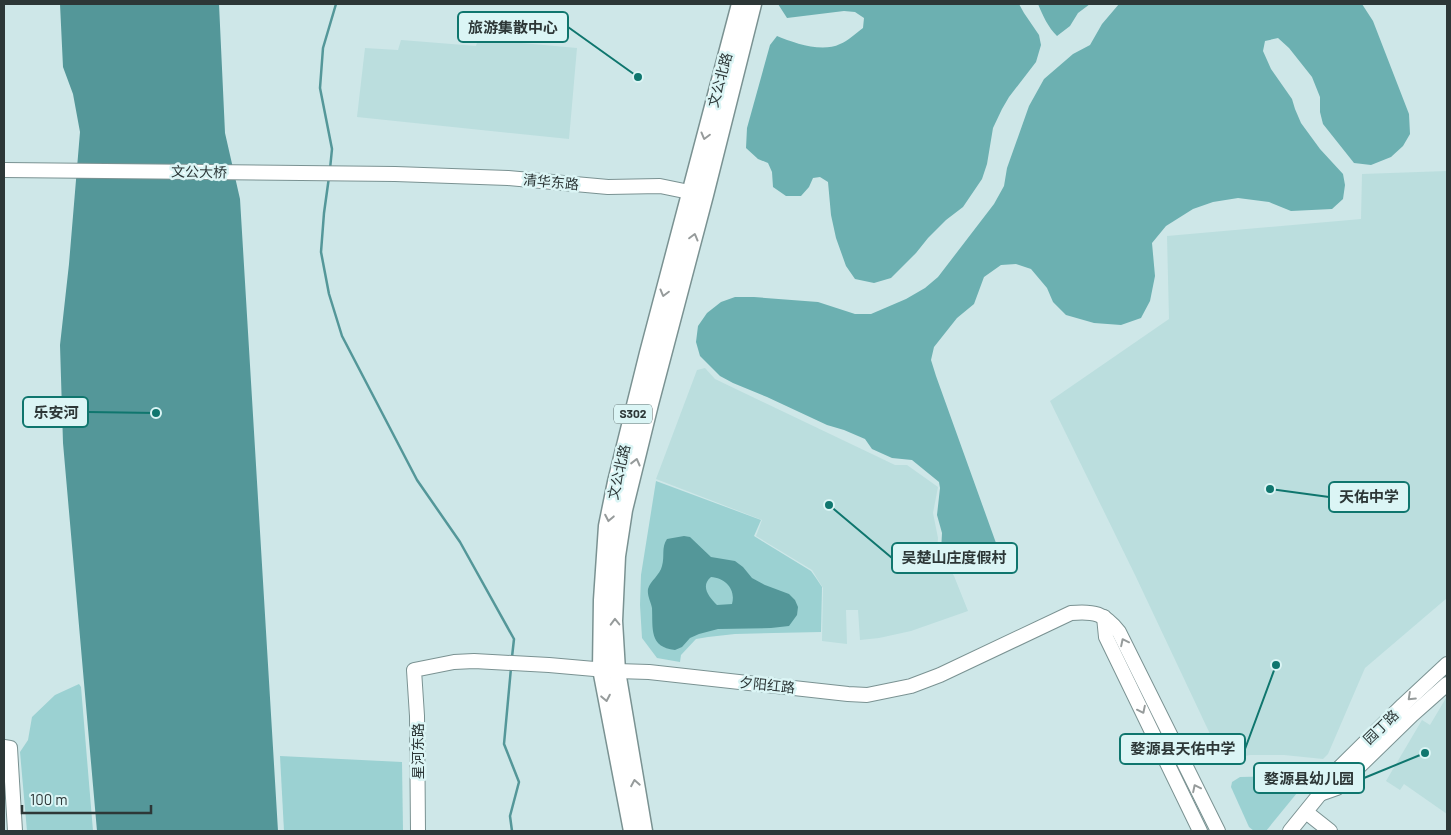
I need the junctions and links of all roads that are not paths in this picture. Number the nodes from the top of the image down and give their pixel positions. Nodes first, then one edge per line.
1 (740, 4) edge
2 (753, 4) edge
3 (4, 170) edge
4 (395, 174) joint
5 (698, 194) junction
6 (1104, 618) junction
7 (1447, 664) edge
8 (414, 670) joint
9 (609, 670) junction
10 (1447, 684) edge
11 (7, 747) edge
12 (1320, 794) junction
13 (1306, 812) junction
14 (15, 831) edge
15 (418, 831) edge
16 (632, 831) edge
17 (644, 831) edge
18 (1200, 831) edge
19 (1218, 831) edge
20 (1290, 831) edge
21 (1330, 831) edge

1 -> 5 main road, 文公北路 / S302
2 - 5 main road, 文公北路 / S302
3 - 4 street, 文公大桥
4 - 5 street, 清华东路
5 - 9 main road, 文公北路 / S302
6 - 9 street, 夕阳红路
6 -> 18 street
19 -> 6 street
7 -> 12 street, 园丁路
8 - 9 street, 夕阳红路
8 - 15 street, 星河东路
9 -> 16 main road, 文公北路 / S302
17 -> 9 main road, 文公北路 / S302
10 - 12 street, 园丁路
11 - 14 street
12 - 13 street, 园丁路
13 - 20 street, 园丁路
13 - 21 street

